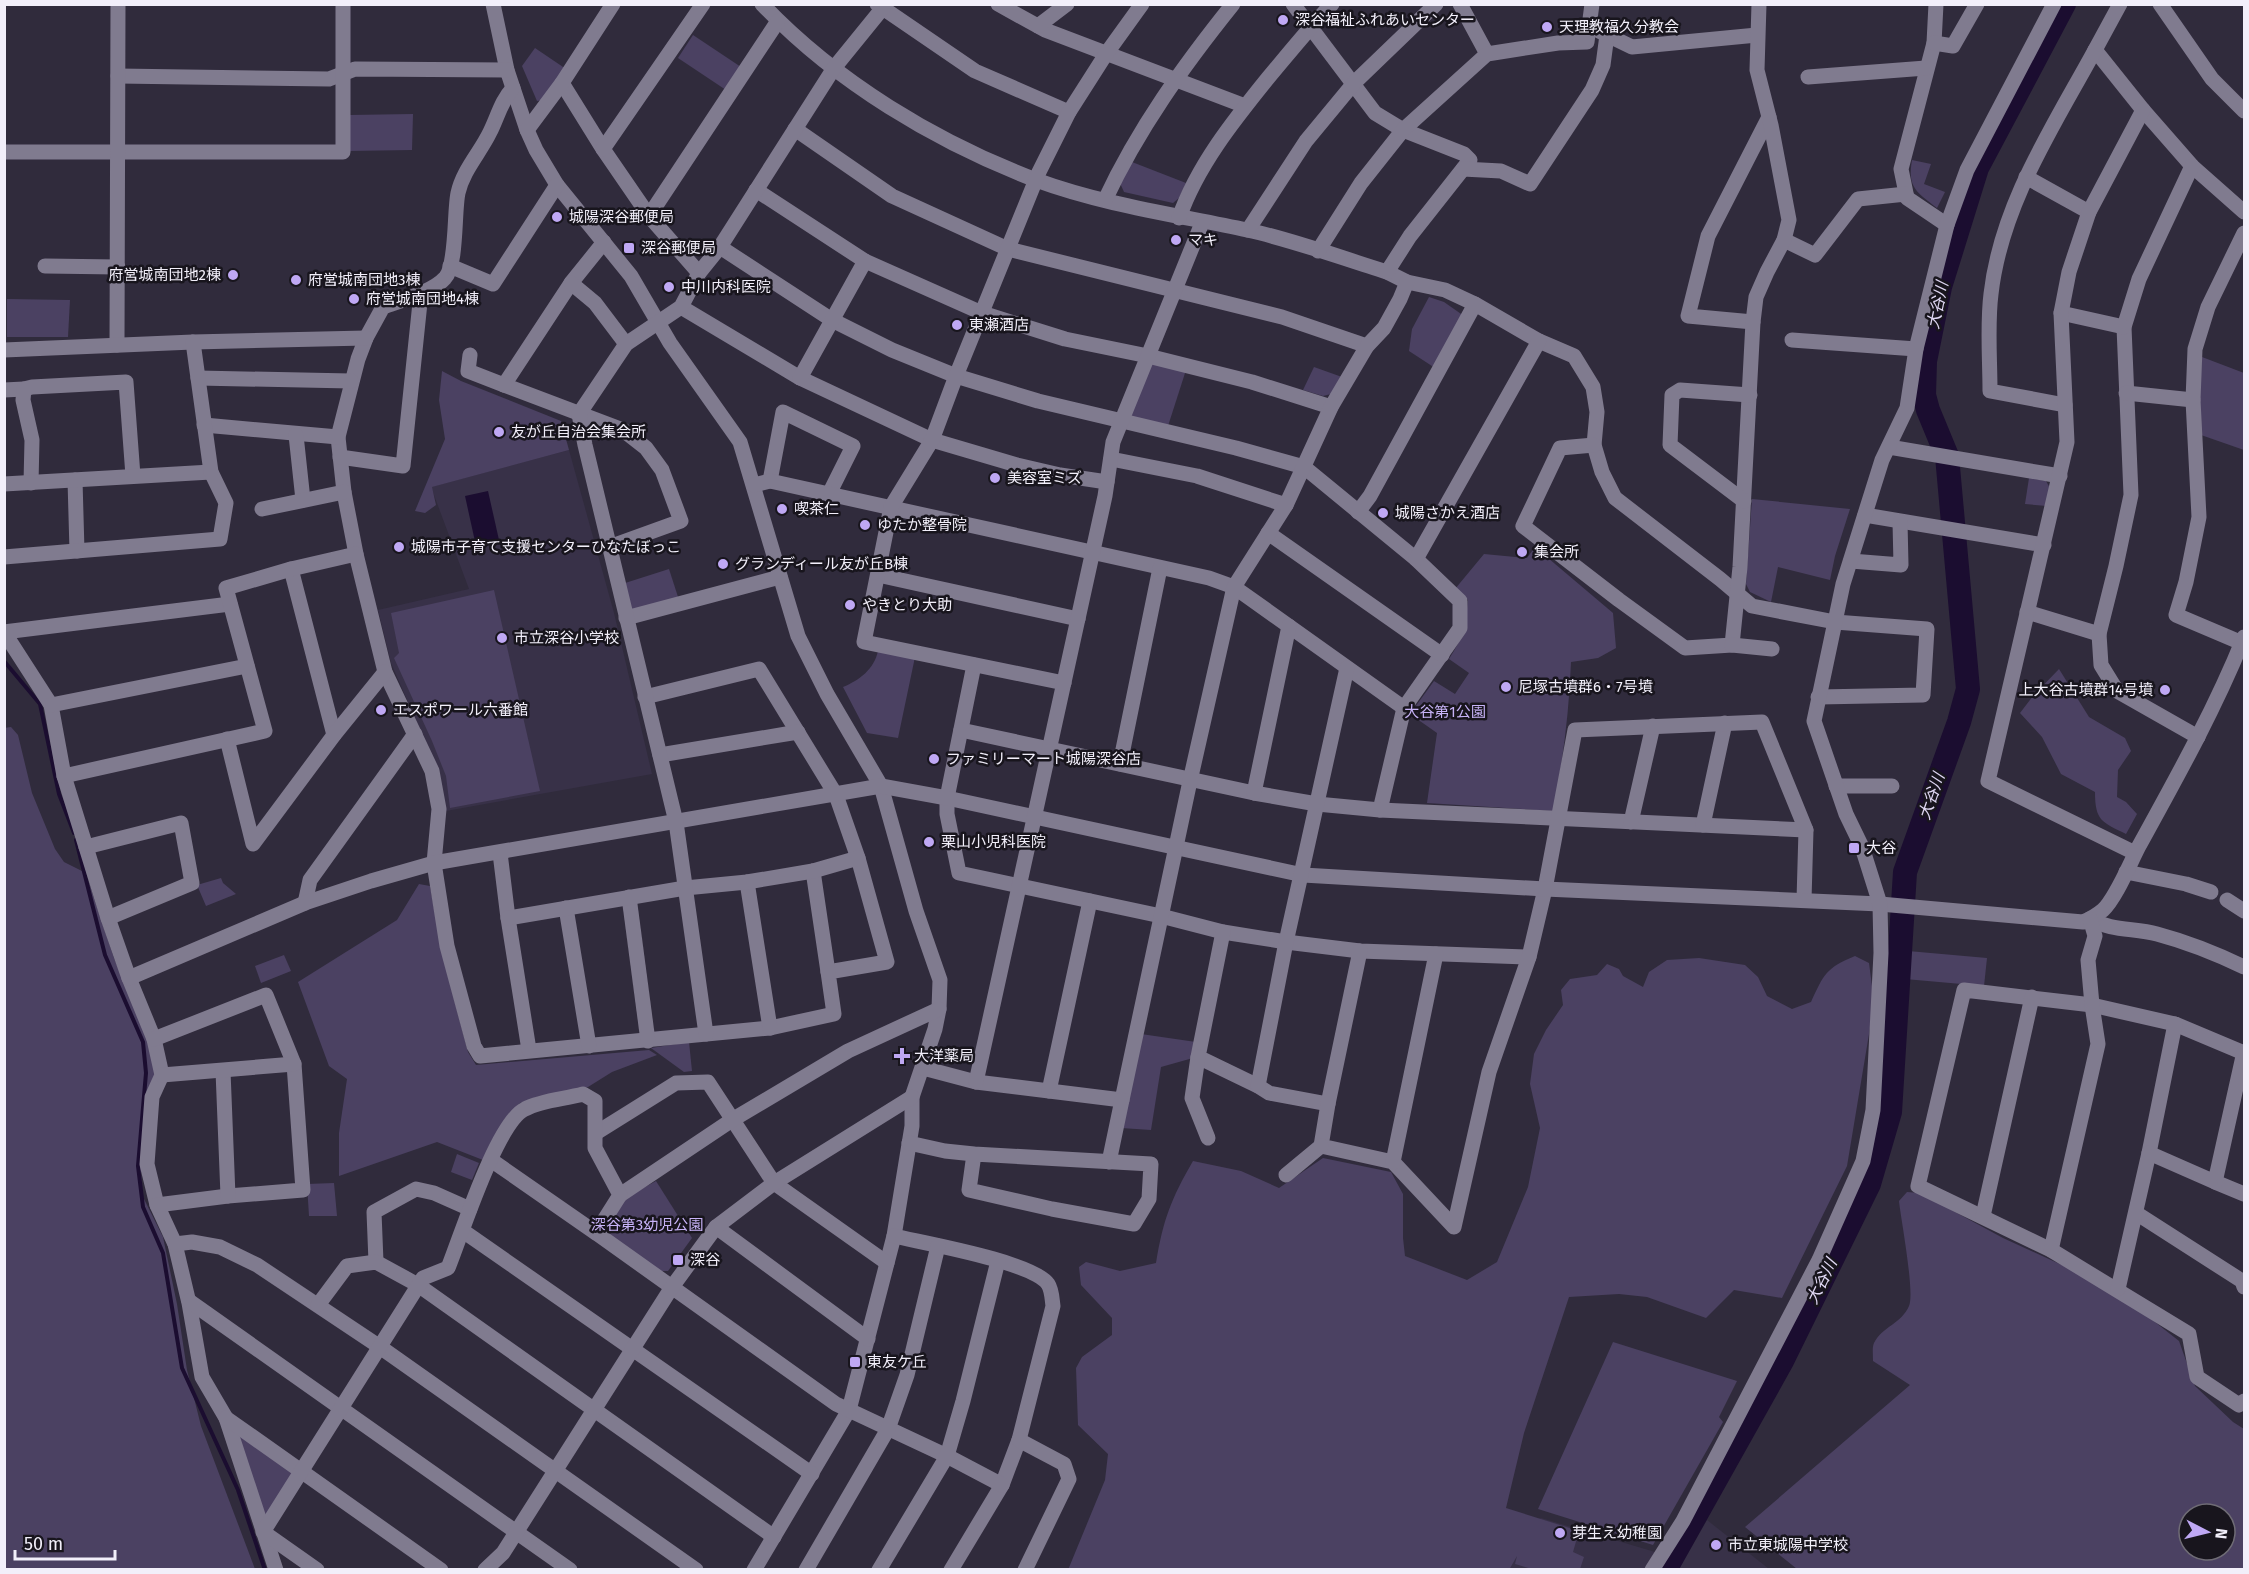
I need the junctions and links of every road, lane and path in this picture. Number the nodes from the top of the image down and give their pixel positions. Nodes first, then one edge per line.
1 (118, 4) edge
2 (343, 4) edge
3 (493, 4) edge
4 (613, 4) edge
5 (703, 4) edge
6 (762, 4) edge
7 (998, 4) edge
8 (1067, 4) edge
9 (1142, 4) edge
10 (1233, 4) edge
11 (1293, 4) edge
12 (1332, 4) edge
13 (1436, 4) edge
14 (1460, 4) edge
15 (1592, 4) edge
16 (1759, 4) edge
17 (1936, 4) edge
18 (1977, 4) edge
19 (2054, 4) edge
20 (2120, 4) edge
21 (2160, 4) edge
22 (882, 6) edge
23 (778, 21) junction
24 (1311, 25) junction
25 (1038, 26) junction
26 (1590, 27) junction
27 (1607, 35) junction
28 (1757, 35) junction
29 (1934, 43) junction
30 (2096, 50) junction
31 (1106, 54) junction
32 (1487, 54) junction
33 (834, 68) junction
34 (1926, 68) junction
35 (507, 70) junction
36 (343, 74) junction
37 (118, 76) junction
38 (1808, 77) dead end
39 (1175, 80) junction
40 (562, 83) junction
41 (1354, 83) junction
42 (513, 88) junction
43 (1245, 106) junction
44 (2143, 110) junction
45 (2244, 111) edge
46 (1069, 112) junction
47 (1769, 117) junction
48 (795, 129) junction
49 (527, 130) junction
50 (1403, 130) junction
51 (603, 149) junction
52 (4, 152) edge
53 (118, 152) junction
54 (2192, 166) junction
55 (1463, 169) junction
56 (2026, 177) junction
57 (1036, 180) junction
58 (557, 185) junction
59 (756, 190) junction
60 (1906, 194) junction
61 (1105, 200) junction
62 (2089, 212) junction
63 (2244, 212) edge
64 (649, 216) junction
65 (1179, 218) junction
66 (1202, 223) junction
67 (1947, 225) junction
68 (1248, 230) junction
69 (2244, 233) edge
70 (1784, 240) junction
71 (604, 242) junction
72 (720, 247) junction
73 (1008, 249) junction
74 (1318, 250) junction
75 (865, 261) junction
76 (45, 266) dead end
77 (450, 266) junction
78 (118, 267) junction
79 (1387, 272) junction
80 (699, 273) junction
81 (1407, 282) junction
82 (571, 283) junction
83 (1174, 291) junction
84 (420, 293) junction
85 (1475, 304) junction
86 (681, 307) junction
87 (982, 313) junction
88 (2061, 313) junction
89 (832, 320) junction
90 (1753, 322) junction
91 (658, 324) junction
92 (2124, 327) junction
93 (366, 338) junction
94 (1792, 340) dead end
95 (1539, 341) junction
96 (193, 342) junction
97 (626, 344) junction
98 (117, 345) junction
99 (1367, 346) junction
100 (1916, 348) junction
101 (4, 350) edge
102 (470, 355) dead end
103 (1148, 356) junction
104 (956, 376) junction
105 (198, 378) junction
106 (800, 378) junction
107 (351, 381) junction
108 (504, 385) junction
109 (24, 389) junction
110 (4, 390) edge
111 (2126, 393) junction
112 (1750, 395) junction
113 (2193, 400) junction
114 (2066, 405) junction
115 (1332, 407) junction
116 (579, 414) junction
117 (1122, 419) junction
118 (204, 425) junction
119 (296, 435) junction
120 (338, 437) junction
121 (932, 440) junction
122 (1594, 445) junction
123 (1889, 447) junction
124 (340, 457) junction
125 (1111, 459) junction
126 (1304, 467) junction
127 (211, 472) junction
128 (133, 476) junction
129 (2060, 477) junction
130 (75, 480) junction
131 (770, 481) junction
132 (1107, 482) junction
133 (31, 483) junction
134 (4, 484) edge
135 (754, 485) junction
136 (344, 492) junction
137 (829, 494) junction
138 (303, 500) junction
139 (1744, 501) junction
140 (1286, 505) junction
141 (891, 507) junction
142 (261, 509) dead end
143 (1358, 512) junction
144 (1864, 515) junction
145 (1900, 522) junction
146 (1268, 533) junction
147 (2044, 545) junction
148 (609, 547) junction
149 (77, 551) junction
150 (1092, 551) junction
151 (356, 554) junction
152 (4, 557) edge
153 (1416, 559) junction
154 (1851, 561) junction
155 (1160, 568) junction
156 (291, 569) junction
157 (878, 575) junction
158 (780, 577) junction
159 (1234, 587) junction
160 (1738, 594) junction
161 (230, 604) junction
162 (2027, 612) junction
163 (626, 618) junction
164 (1078, 619) junction
165 (1835, 622) junction
166 (1289, 626) junction
167 (4, 632) edge
168 (2099, 634) junction
169 (2243, 640) edge
170 (1732, 645) junction
171 (1772, 649) dead end
172 (1442, 655) junction
173 (974, 665) junction
174 (247, 666) junction
175 (1347, 668) junction
176 (385, 672) junction
177 (1064, 683) junction
178 (645, 697) junction
179 (1818, 697) junction
180 (51, 705) junction
181 (1404, 708) junction
182 (1725, 723) junction
183 (1653, 726) junction
184 (961, 730) junction
185 (798, 732) junction
186 (415, 734) junction
187 (334, 735) junction
188 (2198, 737) junction
189 (227, 739) junction
190 (1049, 750) junction
191 (660, 755) junction
192 (1120, 764) junction
193 (64, 776) junction
194 (1190, 781) junction
195 (881, 786) junction
196 (1836, 786) junction
197 (1892, 786) dead end
198 (1254, 794) junction
199 (836, 795) junction
200 (947, 798) junction
201 (1317, 804) junction
202 (1380, 810) junction
203 (1034, 818) junction
204 (1558, 818) junction
205 (676, 822) junction
206 (1631, 822) junction
207 (1702, 825) junction
208 (1806, 830) junction
209 (86, 847) junction
210 (1177, 848) junction
211 (500, 853) junction
212 (2135, 853) junction
213 (858, 858) junction
214 (434, 863) junction
215 (813, 871) junction
216 (2126, 872) junction
217 (1303, 876) junction
218 (747, 882) junction
219 (1019, 887) junction
220 (685, 888) junction
221 (1545, 889) junction
222 (2211, 892) dead end
223 (629, 897) junction
224 (1804, 900) junction
225 (2227, 900) dead end
226 (1090, 901) junction
227 (305, 903) junction
228 (1886, 904) junction
229 (567, 908) junction
230 (2244, 911) edge
231 (1161, 916) junction
232 (108, 918) junction
233 (508, 918) junction
234 (2090, 920) junction
235 (1224, 932) junction
236 (1286, 942) junction
237 (1360, 951) junction
238 (1436, 954) junction
239 (1529, 957) junction
240 (2244, 967) edge
241 (828, 972) junction
242 (129, 978) junction
243 (2032, 997) junction
244 (2092, 1005) junction
245 (939, 1010) junction
246 (2175, 1024) junction
247 (770, 1028) junction
248 (706, 1034) junction
249 (154, 1039) junction
250 (648, 1041) junction
251 (589, 1046) junction
252 (529, 1050) junction
253 (2244, 1053) edge
254 (1198, 1057) junction
255 (294, 1064) junction
256 (923, 1068) junction
257 (224, 1071) junction
258 (162, 1075) junction
259 (976, 1082) junction
260 (1258, 1086) junction
261 (1049, 1091) junction
262 (912, 1097) junction
263 (1122, 1100) junction
264 (1328, 1104) junction
265 (732, 1120) junction
266 (596, 1133) junction
267 (1208, 1138) dead end
268 (909, 1143) junction
269 (1321, 1146) junction
270 (2149, 1153) junction
271 (974, 1154) junction
272 (491, 1160) junction
273 (1109, 1162) junction
274 (1393, 1162) junction
275 (1286, 1175) dead end
276 (2216, 1182) junction
277 (774, 1183) junction
278 (2244, 1194) edge
279 (620, 1195) junction
280 (228, 1196) junction
281 (157, 1205) junction
282 (470, 1209) junction
283 (2136, 1213) junction
284 (1983, 1216) junction
285 (716, 1227) junction
286 (463, 1231) junction
287 (596, 1233) junction
288 (894, 1236) junction
289 (175, 1244) junction
290 (938, 1246) junction
291 (2051, 1250) junction
292 (998, 1261) junction
293 (376, 1262) junction
294 (887, 1263) junction
295 (418, 1285) junction
296 (672, 1287) junction
297 (2244, 1287) edge
298 (2118, 1289) junction
299 (189, 1301) junction
300 (318, 1305) junction
301 (868, 1339) junction
302 (380, 1347) junction
303 (634, 1348) junction
304 (2244, 1401) edge
305 (341, 1408) junction
306 (595, 1410) junction
307 (849, 1410) junction
308 (226, 1418) junction
309 (888, 1429) junction
310 (1019, 1440) junction
311 (947, 1456) junction
312 (556, 1470) junction
313 (302, 1472) junction
314 (812, 1474) junction
315 (1002, 1485) junction
316 (263, 1532) junction
317 (516, 1532) junction
318 (774, 1537) junction
319 (276, 1569) edge
320 (317, 1569) edge
321 (441, 1569) edge
322 (485, 1569) edge
323 (570, 1569) edge
324 (696, 1569) edge
325 (754, 1569) edge
326 (806, 1569) edge
327 (879, 1569) edge
328 (951, 1569) edge
329 (1025, 1569) edge
330 (1653, 1569) edge

1 - 37 street
2 - 36 street
3 - 35 street
4 - 40 street
5 - 51 street
6 - 23 street
7 - 25 street
8 - 25 street
9 - 31 street
10 - 39 street
11 - 24 street
12 - 24 street
13 - 41 street
14 - 32 street
15 - 26 street
16 - 28 street
17 - 29 street
18 - 29 street
19 - 67 street
20 - 30 street
21 - 45 street
22 - 33 street
22 - 46 street
23 - 33 street
23 - 64 street
24 - 41 street
24 - 43 street
25 - 31 street
26 - 27 street
26 - 32 street
27 - 28 street
27 - 55 street
28 - 47 street
29 - 34 street
30 - 44 street
30 - 56 street
31 - 39 street
31 - 46 street
32 - 50 street
33 - 48 street
33 - 57 street
34 - 38 street
34 - 60 street
35 - 36 street
35 - 42 street
36 - 37 street
36 - 53 street
37 - 53 street
39 - 43 street
39 - 61 street
40 - 49 street
40 - 51 street
41 - 50 street
41 - 68 street
42 - 49 street
42 - 77 street
43 - 65 street
44 - 54 street
44 - 62 street
46 - 57 street
47 - 70 street
47 - 90 street
48 - 59 street
48 - 73 street
49 - 58 street
50 - 55 street
50 - 74 street
51 - 64 street
52 - 53 street
53 - 78 street
54 - 63 street
54 - 92 street
55 - 79 street
56 - 62 street
56 - 114 street
57 - 61 street
57 - 73 street
58 - 71 street
58 - 77 street
59 - 72 street
59 - 75 street
60 - 67 street
60 - 70 street
61 - 65 street
62 - 88 street
64 - 80 street
65 - 66 street
66 - 68 street
66 - 83 street
67 - 100 street
68 - 74 street
69 - 113 street
70 - 90 street
71 - 82 street
71 - 91 street
72 - 80 street
72 - 89 street
73 - 83 street
73 - 87 street
74 - 79 street
75 - 87 street
75 - 89 street
76 - 78 street
77 - 84 street
78 - 98 street
79 - 81 street
80 - 86 street
81 - 85 street
81 - 99 street
82 - 97 street
82 - 108 street
83 - 99 street
83 - 103 street
84 - 93 street
84 - 124 street
85 - 95 street
85 - 143 street
86 - 91 street
86 - 106 street
87 - 103 street
87 - 104 street
88 - 92 street
88 - 114 street
89 - 104 street
89 - 106 street
90 - 112 street
91 - 97 street
91 - 135 street
92 - 111 street
93 - 96 street
93 - 107 street
94 - 100 street
95 - 122 street
95 - 153 street
96 - 98 street
96 - 105 street
97 - 116 street
98 - 101 street
99 - 115 street
100 - 123 street
102 - 108 street
103 - 115 street
103 - 117 street
104 - 117 street
104 - 121 street
105 - 107 street
105 - 118 street
106 - 121 street
107 - 120 street
108 - 116 street
109 - 110 street
109 - 128 street
109 - 133 street
111 - 113 street
111 - 168 street
112 - 139 street
112 - 139 street
113 - 169 street
114 - 129 street
115 - 126 street
116 - 148 street
116 - 148 street
117 - 125 street
117 - 126 street
118 - 119 street
118 - 127 street
119 - 120 street
119 - 138 street
120 - 124 street
121 - 132 street
121 - 141 street
122 - 160 street
122 - 170 street
123 - 129 street
123 - 144 street
124 - 136 street
125 - 132 street
125 - 140 street
126 - 140 street
126 - 143 street
127 - 128 street
127 - 149 street
128 - 130 street
129 - 147 street
130 - 133 street
130 - 149 street
131 - 135 street
131 - 137 street
131 - 137 street
132 - 150 street
133 - 134 street
135 - 158 street
136 - 138 street
136 - 151 street
137 - 141 street
138 - 142 street
139 - 160 street
140 - 146 street
141 - 150 street
141 - 157 street
143 - 153 street
144 - 145 street
144 - 154 street
145 - 147 street
145 - 154 street
146 - 159 street
146 - 172 street
147 - 162 street
148 - 163 street
149 - 152 street
150 - 155 street
150 - 164 street
151 - 156 street
151 - 176 street
153 - 172 street
154 - 165 street
155 - 159 street
155 - 192 street
156 - 161 street
156 - 187 street
157 - 164 street
157 - 173 street
158 - 163 street
158 - 195 street
159 - 166 street
159 - 194 street
160 - 165 street
160 - 170 street
161 - 167 street
161 - 174 street
162 - 168 street
162 - 212 street
163 - 178 street
164 - 177 street
165 - 179 street
165 - 179 street
166 - 175 street
166 - 198 street
167 - 180 street
168 - 188 street
169 - 188 street
170 - 171 street
172 - 181 street
173 - 177 street
173 - 184 street
174 - 180 street
174 - 189 street
175 - 181 street
175 - 201 street
176 - 186 street
176 - 187 street
177 - 190 street
178 - 185 street
178 - 191 street
179 - 196 street
180 - 193 street
181 - 202 street
182 - 183 street
182 - 207 street
182 - 208 street
183 - 204 street
183 - 206 street
184 - 190 street
184 - 200 street
185 - 191 street
185 - 199 street
186 - 214 street
186 - 227 street
187 - 189 street
188 - 212 street
189 - 193 street
190 - 192 street
190 - 203 street
191 - 205 street
192 - 194 street
193 - 209 street
194 - 198 street
194 - 210 street
195 - 199 street
195 - 200 street
195 - 245 street
196 - 197 street
196 - 228 street
198 - 201 street
199 - 205 street
199 - 213 street
200 - 203 street
200 - 219 street
201 - 202 street
201 - 217 street
202 - 204 street
203 - 210 street
203 - 219 street
204 - 206 street
204 - 221 street
205 - 211 street
205 - 220 street
206 - 207 street
207 - 208 street
208 - 224 street
209 - 232 street
209 - 232 street
210 - 217 street
210 - 231 street
211 - 214 street
211 - 233 street
212 - 216 street
213 - 215 street
213 - 241 street
214 - 227 street
214 - 252 street
215 - 218 street
215 - 241 street
216 - 222 street
216 - 234 street
217 - 221 street
217 - 236 street
218 - 220 street
218 - 247 street
219 - 226 street
219 - 259 street
220 - 223 street
220 - 248 street
221 - 224 street
221 - 239 street
223 - 229 street
223 - 250 street
224 - 228 street
225 - 230 street
226 - 231 street
226 - 261 street
227 - 242 street
228 - 234 street
228 - 330 street
229 - 233 street
229 - 251 street
231 - 235 street
231 - 263 street
232 - 242 street
233 - 252 street
234 - 240 street
234 - 244 street
235 - 236 street
235 - 254 street
236 - 237 street
236 - 260 street
237 - 238 street
237 - 264 street
238 - 239 street
238 - 274 street
239 - 274 street
241 - 247 street
242 - 249 street
243 - 244 street
243 - 284 street
243 - 284 street
244 - 246 street
244 - 291 street
245 - 256 street
245 - 265 street
246 - 253 street
246 - 270 street
247 - 248 street
248 - 250 street
249 - 255 street
249 - 258 street
250 - 251 street
251 - 252 street
253 - 276 street
254 - 260 street
254 - 267 street
255 - 257 street
255 - 280 street
256 - 259 street
256 - 262 street
257 - 258 street
257 - 280 street
258 - 281 street
259 - 261 street
260 - 264 street
261 - 263 street
262 - 268 street
262 - 277 street
263 - 273 street
264 - 269 street
265 - 266 street
265 - 277 street
265 - 279 street
266 - 272 street
266 - 279 street
268 - 271 street
268 - 288 street
269 - 274 street
269 - 275 street
270 - 276 street
270 - 283 street
271 - 273 street
271 - 273 street
272 - 282 street
272 - 287 street
276 - 278 street
277 - 285 street
277 - 294 street
279 - 287 street
280 - 281 street
281 - 289 street
282 - 286 street
282 - 293 street
283 - 297 street
283 - 298 street
284 - 291 street
285 - 296 street
285 - 301 street
286 - 295 street
286 - 303 street
287 - 296 street
288 - 290 street
288 - 294 street
289 - 299 street
289 - 300 street
290 - 292 street
290 - 309 street
291 - 298 street
292 - 310 street
292 - 311 street
293 - 295 street
293 - 300 street
294 - 301 street
295 - 302 street
295 - 306 street
296 - 303 street
296 - 307 street
298 - 304 street
299 - 305 street
299 - 308 street
300 - 302 street
301 - 307 street
302 - 305 street
302 - 312 street
303 - 306 street
303 - 314 street
305 - 313 street
305 - 317 street
306 - 312 street
306 - 318 street
307 - 309 street
307 - 314 street
308 - 313 street
308 - 316 street
309 - 311 street
309 - 326 street
310 - 315 street
310 - 329 street
311 - 315 street
311 - 327 street
312 - 317 street
312 - 324 street
313 - 316 street
313 - 321 street
314 - 318 street
315 - 328 street
316 - 319 street
316 - 320 street
317 - 322 street
317 - 323 street
318 - 325 street

